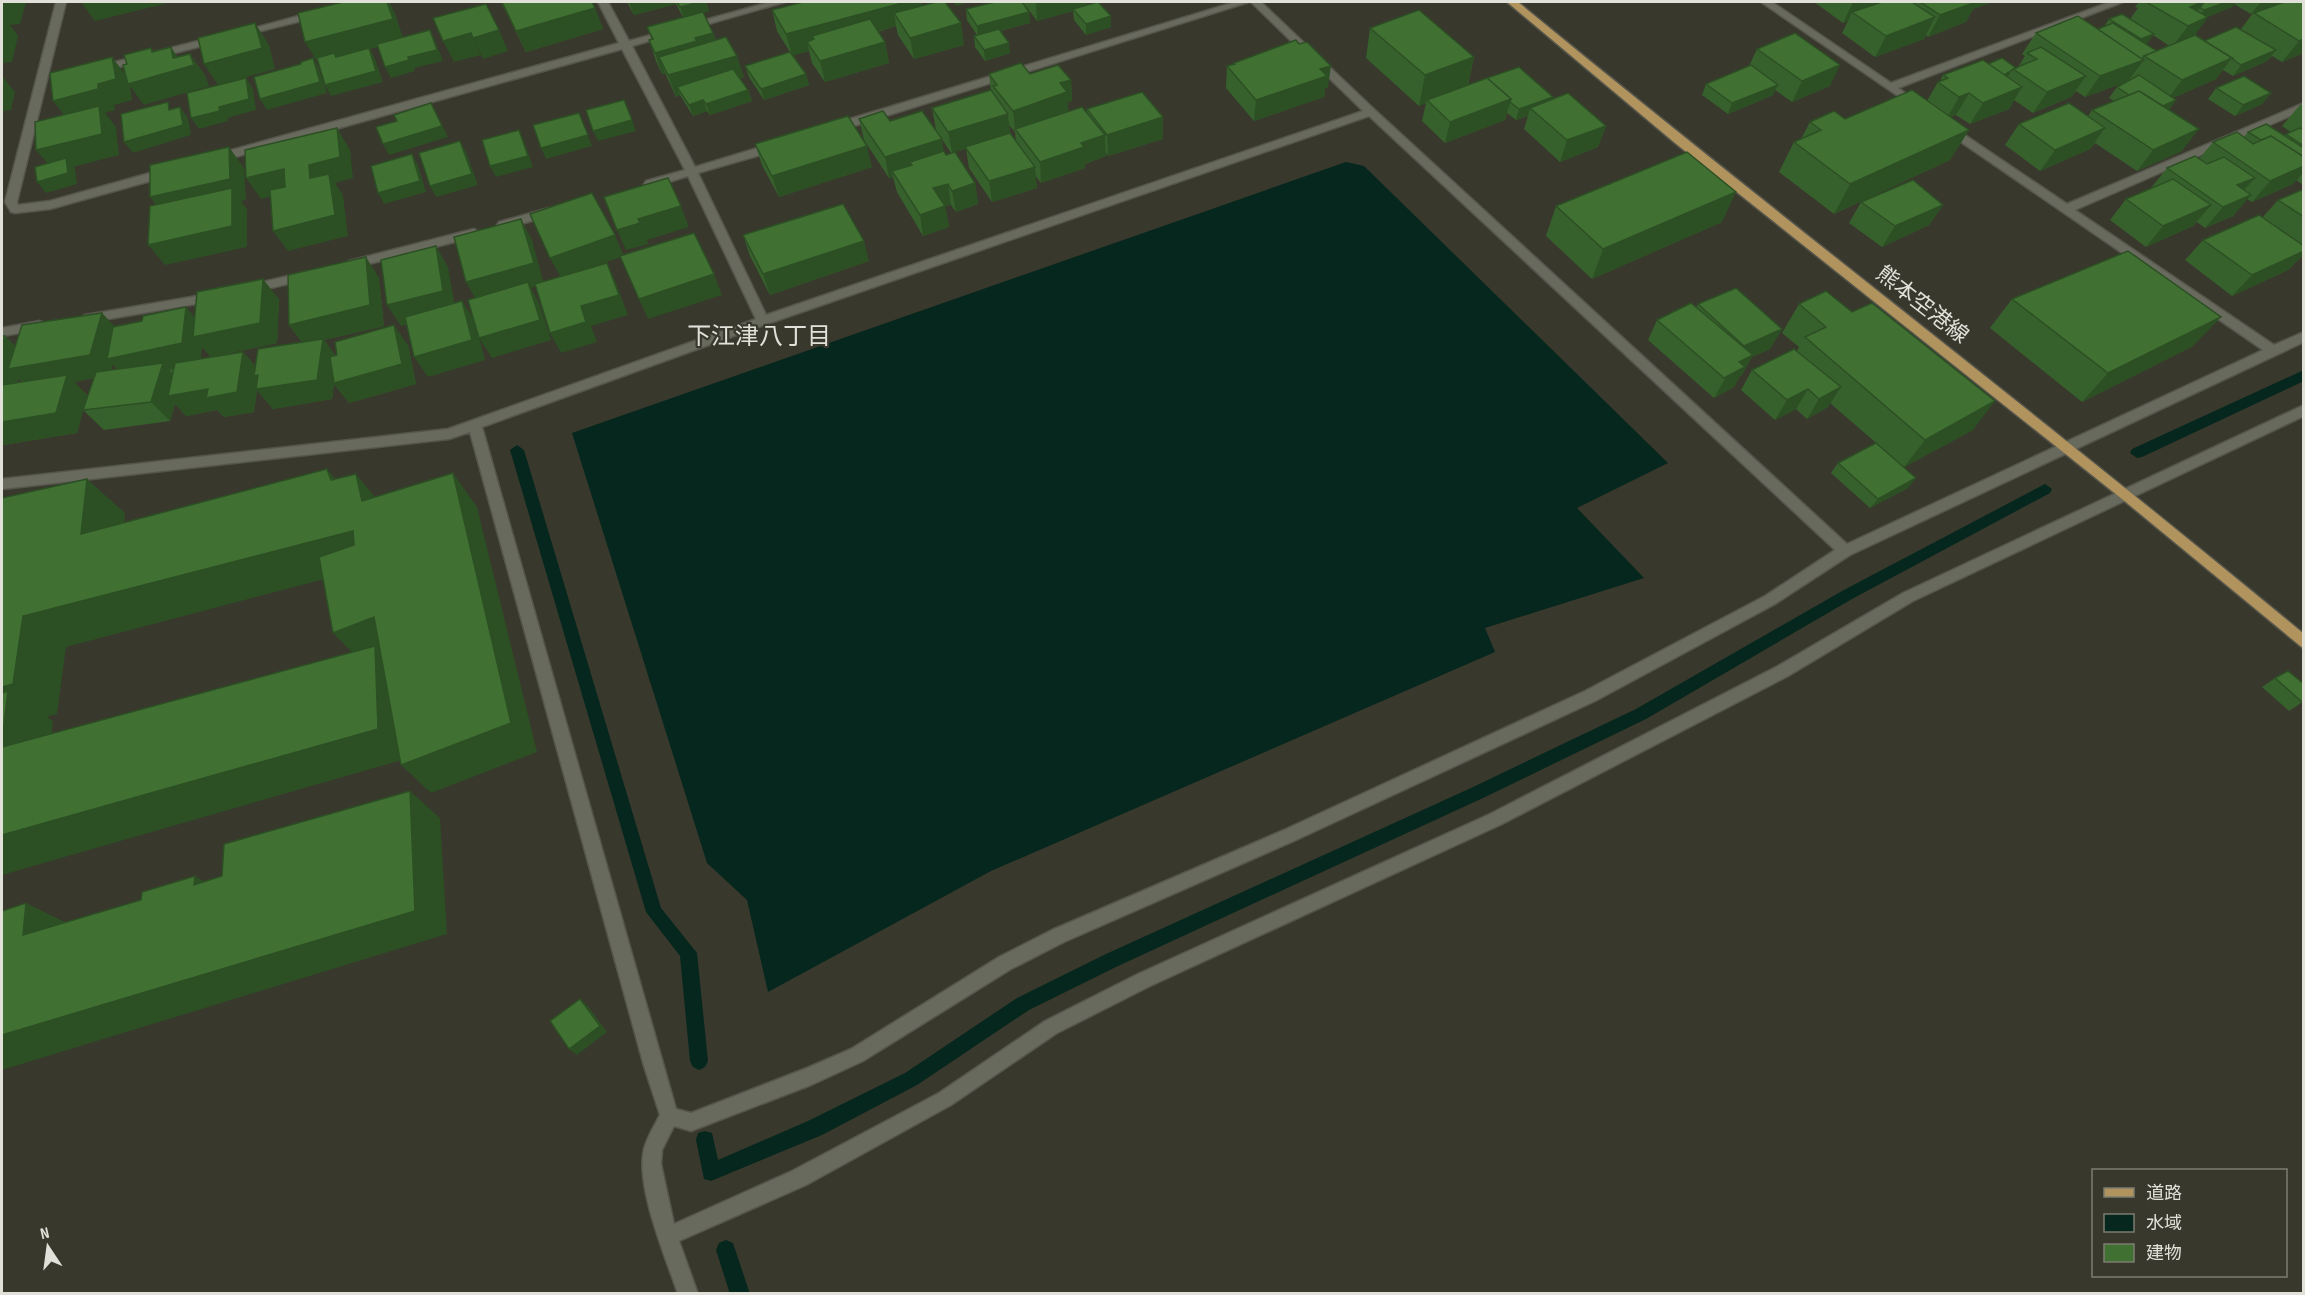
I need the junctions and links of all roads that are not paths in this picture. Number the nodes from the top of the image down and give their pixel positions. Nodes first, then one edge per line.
1 (62, 2) edge
2 (603, 2) edge
3 (780, 2) edge
4 (1244, 2) edge
5 (1256, 2) edge
6 (1512, 2) edge
7 (1766, 2) edge
8 (2118, 2) edge
9 (329, 10) edge
10 (625, 45) junction
11 (87, 72) edge
12 (1890, 87) junction
13 (2304, 106) edge
14 (1371, 112) junction
15 (828, 130) edge
16 (794, 140) edge
17 (200, 163) edge
18 (177, 170) edge
19 (692, 172) junction
20 (637, 187) edge
21 (559, 209) edge
22 (2064, 210) junction
23 (70, 321) edge
24 (763, 321) junction
25 (47, 324) edge
26 (2, 332) edge
27 (2304, 336) edge
28 (2273, 351) junction
29 (2304, 410) edge
30 (476, 426) junction
31 (2069, 448) junction
32 (2, 484) edge
33 (2127, 495) junction
34 (1845, 551) junction
35 (2304, 643) edge
36 (669, 1116) junction
37 (668, 1236) junction
38 (688, 1293) edge

1 - 18 street
2 - 10 street
3 - 10 street
4 - 15 street
5 - 14 street
6 - 31 main road, 熊本空港線
7 - 12 street
8 - 12 street
9 - 11 street
10 - 17 street
10 - 19 street
12 - 22 street
13 - 22 street
14 - 24 street
14 - 34 street
16 - 19 street
19 - 20 street
19 - 24 street
21 - 23 street
22 - 28 street
24 - 30 street
25 - 26 street
27 - 28 street
28 - 31 street
29 - 33 street
30 - 32 street
30 - 36 street
31 - 33 main road, 熊本空港線
31 - 34 street
33 - 35 main road, 熊本空港線
33 - 37 street
34 - 36 street
36 - 37 street
37 - 38 street

